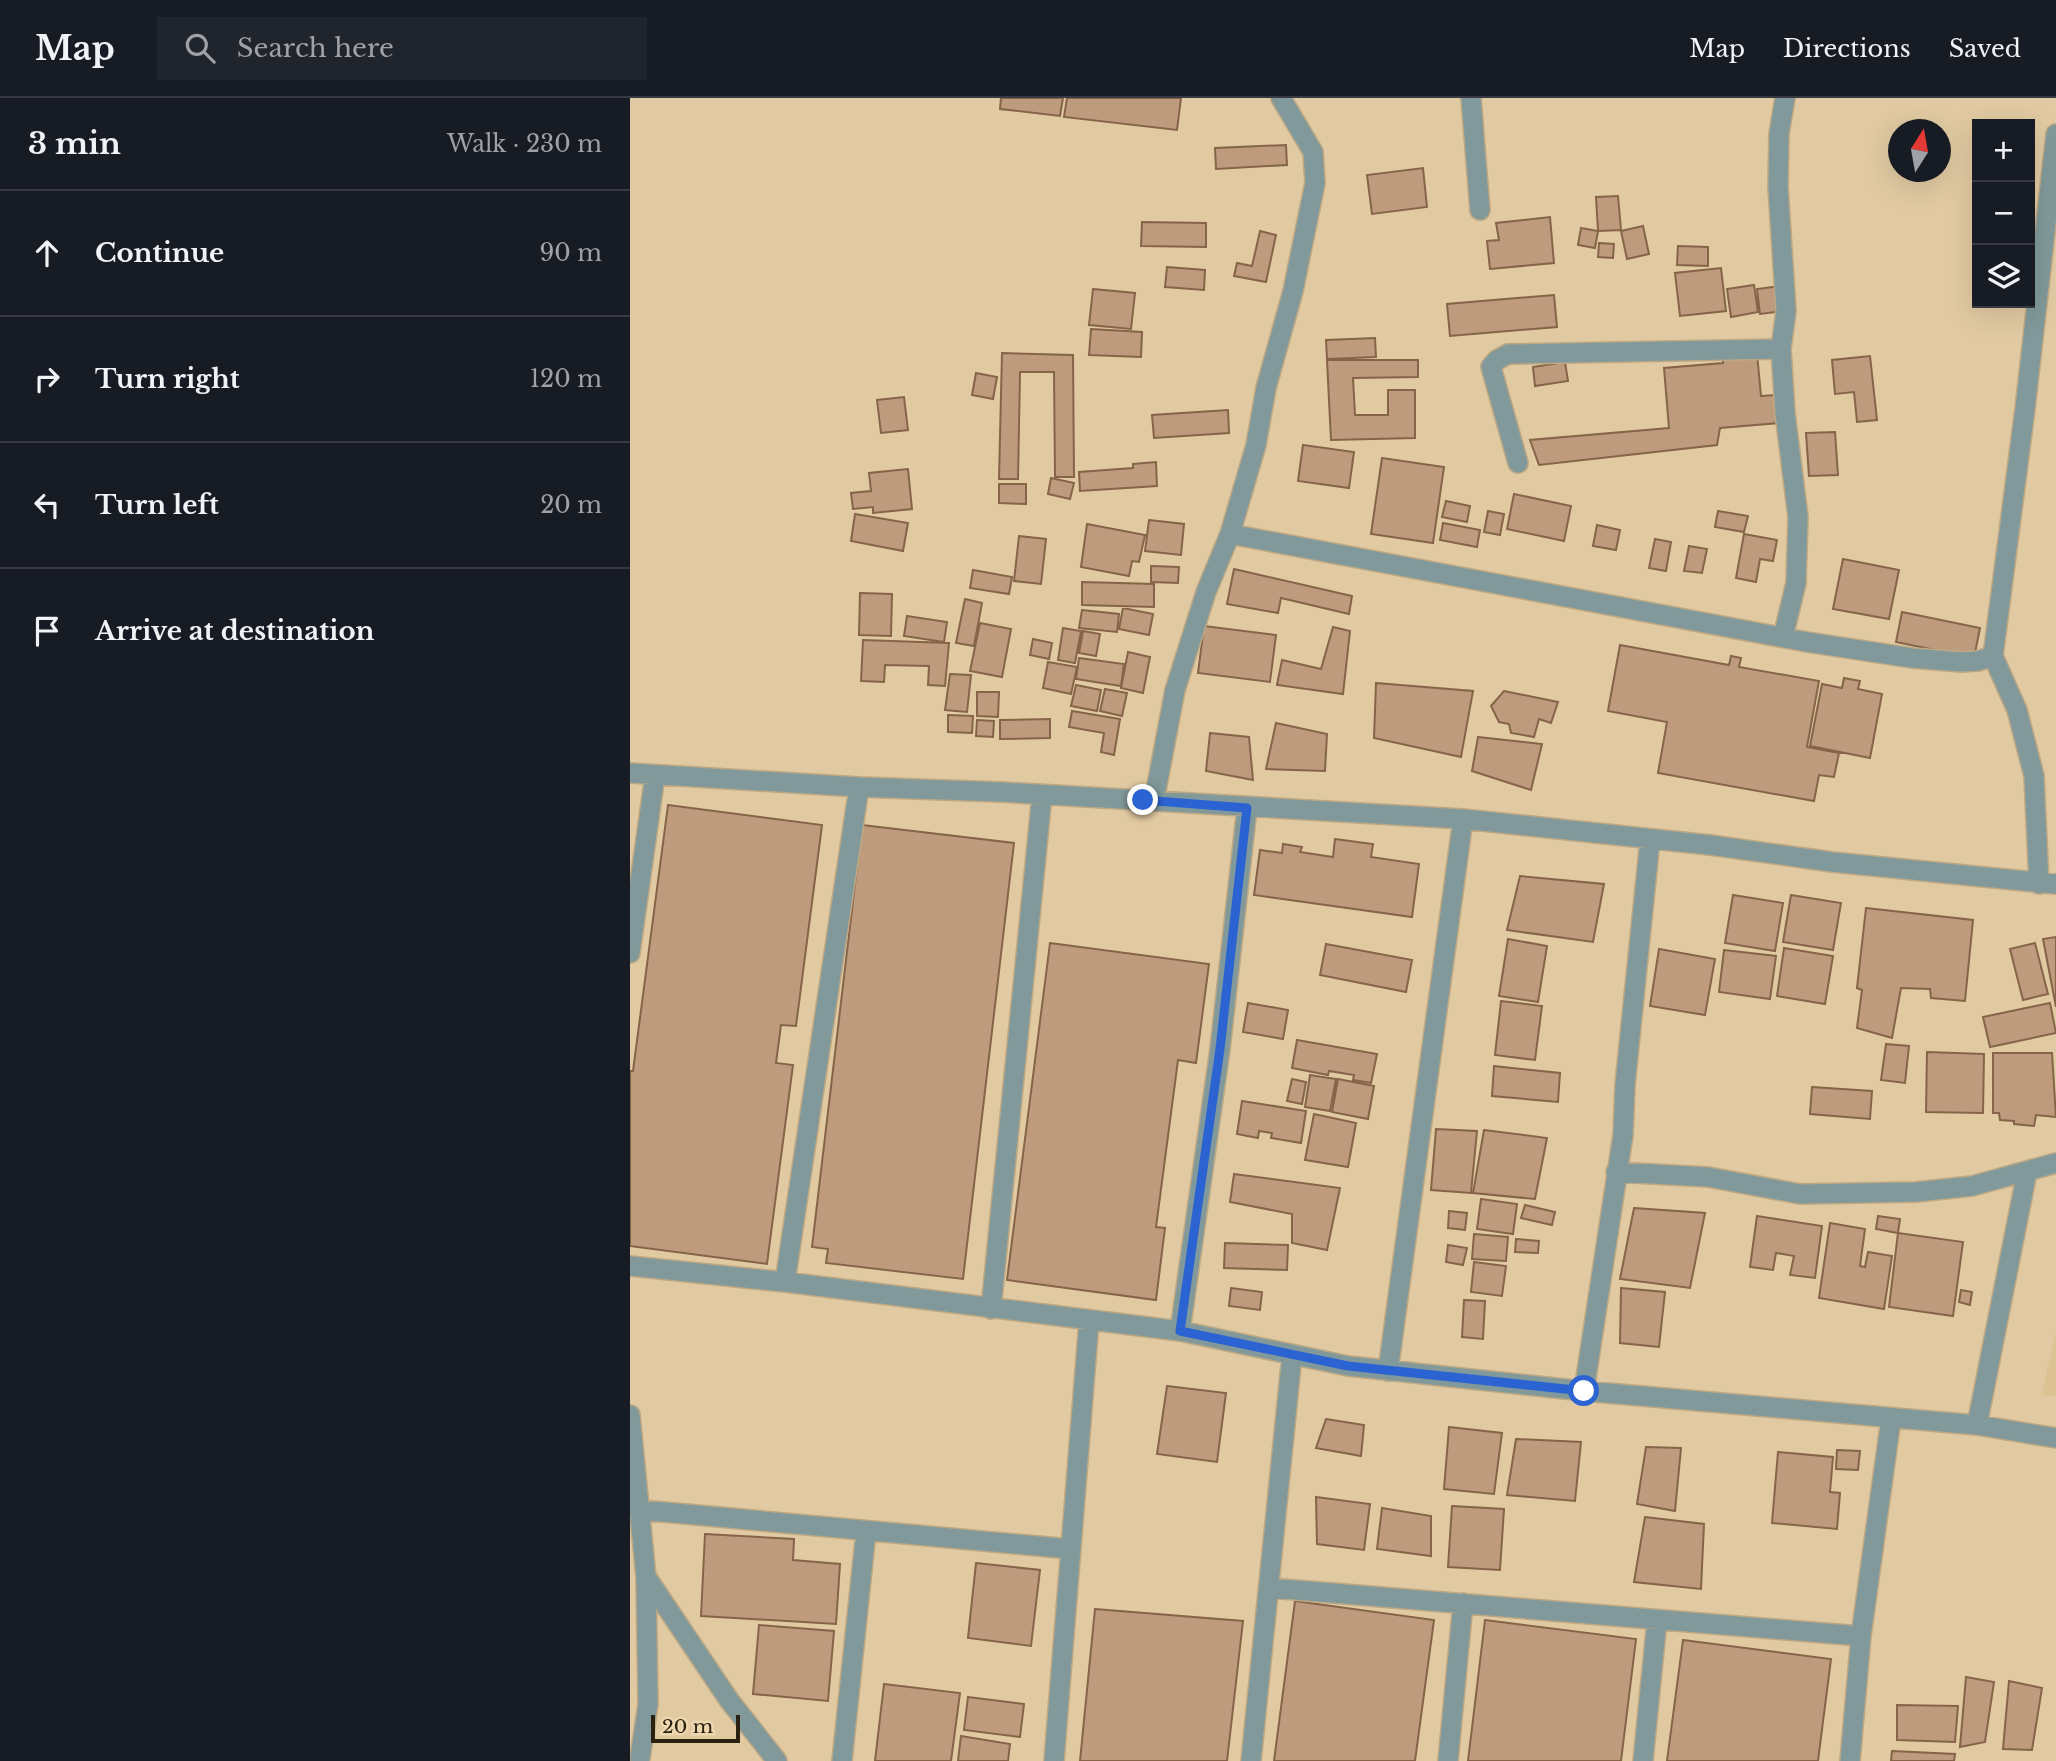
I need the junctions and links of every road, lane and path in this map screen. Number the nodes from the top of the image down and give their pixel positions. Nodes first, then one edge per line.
1 (1281, 98) edge
2 (1471, 98) edge
3 (1785, 98) edge
4 (2056, 134) edge
5 (1480, 210) dead end
6 (1781, 349) junction
7 (1518, 463) dead end
8 (1230, 534) junction
9 (1783, 637) junction
10 (1993, 656) junction
11 (630, 774) edge
12 (654, 775) junction
13 (859, 787) junction
14 (1042, 794) junction
15 (1154, 801) junction
16 (1247, 808) junction
17 (1463, 819) junction
18 (1650, 840) junction
19 (2048, 884) edge
20 (630, 953) edge
21 (2056, 1163) edge
22 (1616, 1172) junction
23 (2026, 1172) junction
24 (630, 1266) edge
25 (785, 1282) junction
26 (990, 1309) junction
27 (1089, 1321) junction
28 (1180, 1331) junction
29 (1292, 1354) junction
30 (1388, 1371) junction
31 (1584, 1391) junction
32 (630, 1415) edge
33 (1891, 1419) junction
34 (1977, 1425) junction
35 (2056, 1438) edge
36 (641, 1510) junction
37 (866, 1531) junction
38 (1071, 1549) junction
39 (646, 1577) junction
40 (1270, 1588) junction
41 (1463, 1603) junction
42 (1657, 1620) junction
43 (1861, 1636) junction
44 (640, 1758) edge
45 (777, 1761) edge
46 (842, 1761) edge
47 (1054, 1761) edge
48 (1251, 1761) edge
49 (1448, 1761) edge
50 (1643, 1761) edge
51 (1850, 1761) edge

1 - 8 street
2 - 5 street
3 - 6 street
4 - 10 street
6 - 7 street
6 - 9 street
8 - 9 street
8 - 15 street
9 - 10 street
10 - 19 street
11 - 12 street
12 - 13 street
12 - 20 street
13 - 14 street
13 - 25 street
14 - 15 street
14 - 26 street
15 - 16 street
16 - 17 street
16 - 28 street
17 - 18 street
17 - 30 street
18 - 19 street
18 - 22 street
21 - 23 street
22 - 23 street
22 - 31 street
23 - 34 street
24 - 25 street
25 - 26 street
26 - 27 street
27 - 28 street
27 - 38 street
28 - 29 street
29 - 30 street
29 - 40 street
30 - 31 street
31 - 33 street
32 - 36 street
33 - 34 street
33 - 43 street
34 - 35 street
36 - 37 street
36 - 39 street
37 - 38 street
37 - 46 street
38 - 47 street
39 - 44 street
39 - 45 street
40 - 41 street
40 - 48 street
41 - 42 street
41 - 49 street
42 - 43 street
42 - 50 street
43 - 51 street

